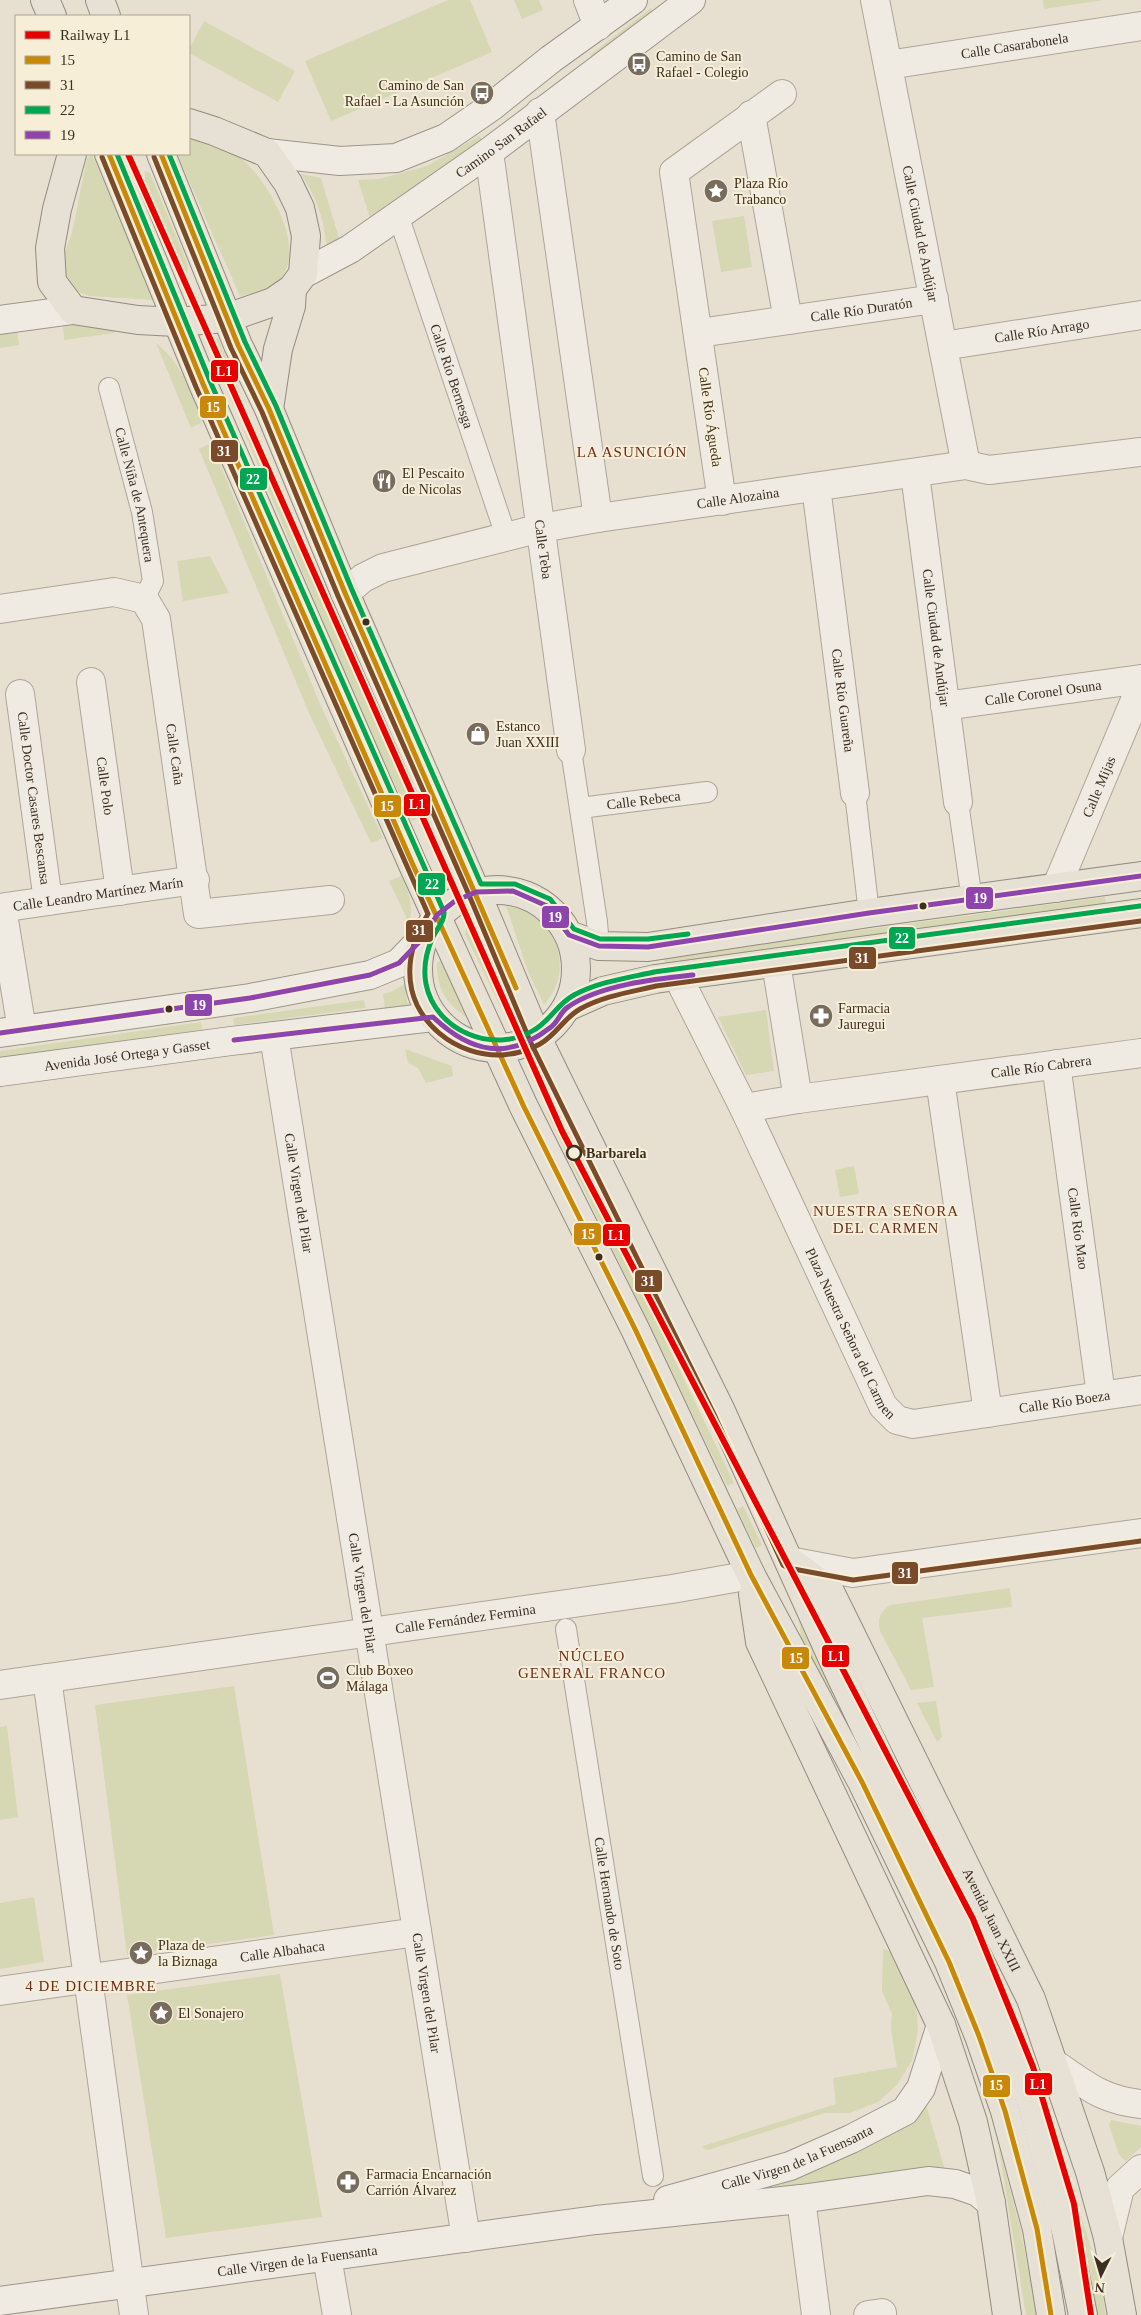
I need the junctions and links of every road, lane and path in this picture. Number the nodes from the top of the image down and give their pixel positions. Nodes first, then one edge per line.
1 (45, 0) edge
2 (100, 0) edge
3 (588, 0) edge
4 (633, 0) edge
5 (691, 0) edge
6 (874, 0) edge
7 (52, 15) edge
8 (106, 15) edge
9 (598, 26) junction
10 (1141, 26) edge
11 (888, 65) junction
12 (782, 94) dead end
13 (540, 112) junction
14 (751, 115) junction
15 (190, 123) edge
16 (489, 152) junction
17 (267, 153) junction
18 (72, 155) edge
19 (109, 155) edge
20 (161, 155) edge
21 (398, 215) junction
22 (298, 282) junction
23 (934, 299) junction
24 (73, 310) junction
25 (1141, 315) edge
26 (227, 318) junction
27 (0, 320) edge
28 (788, 320) junction
29 (176, 322) junction
30 (699, 333) junction
31 (944, 346) junction
32 (109, 388) dead end
33 (269, 409) junction
34 (1141, 452) edge
35 (966, 465) junction
36 (915, 474) junction
37 (816, 487) junction
38 (722, 501) junction
39 (598, 518) junction
40 (541, 528) junction
41 (506, 536) junction
42 (345, 593) junction
43 (144, 599) junction
44 (0, 606) edge
45 (1141, 680) edge
46 (91, 682) dead end
47 (1141, 686) edge
48 (20, 694) dead end
49 (945, 706) junction
50 (571, 750) joint
51 (707, 792) dead end
52 (855, 793) joint
53 (958, 802) joint
54 (580, 808) junction
55 (1141, 876) edge
56 (195, 880) junction
57 (1056, 888) junction
58 (120, 891) junction
59 (476, 892) junction
60 (330, 900) dead end
61 (972, 900) junction
62 (48, 901) junction
63 (1, 908) edge
64 (869, 913) junction
65 (1141, 913) edge
66 (430, 926) junction
67 (569, 935) junction
68 (599, 946) junction
69 (776, 963) junction
70 (678, 977) junction
71 (567, 1007) junction
72 (432, 1017) junction
73 (11, 1032) edge
74 (274, 1036) junction
75 (537, 1038) junction
76 (498, 1049) junction
77 (1141, 1053) edge
78 (1056, 1064) junction
79 (0, 1072) edge
80 (940, 1080) junction
81 (798, 1098) junction
82 (744, 1108) junction
83 (1141, 1390) edge
84 (1101, 1395) junction
85 (988, 1413) junction
86 (1141, 1532) edge
87 (790, 1561) junction
88 (751, 1575) junction
89 (566, 1630) dead end
90 (369, 1632) junction
91 (47, 1678) junction
92 (0, 1685) edge
93 (417, 1932) junction
94 (89, 1979) junction
95 (0, 1991) edge
96 (941, 2025) junction
97 (1053, 2063) junction
98 (1141, 2104) edge
99 (1141, 2169) edge
100 (653, 2176) dead end
101 (801, 2199) junction
102 (991, 2203) junction
103 (596, 2220) junction
104 (466, 2238) junction
105 (1108, 2238) junction
106 (326, 2257) junction
107 (129, 2283) junction
108 (0, 2301) edge
109 (134, 2315) edge
110 (337, 2315) edge
111 (816, 2315) edge
112 (868, 2315) edge
113 (882, 2315) edge
114 (1007, 2315) edge
115 (1052, 2315) edge
116 (1082, 2315) edge
117 (1122, 2315) edge

1 - 7 main road
2 - 8 main road
3 - 9 street
4 - 9 street
5 - 13 street, Camino San Rafael
6 - 11 street, Calle Ciudad de Andújar
9 - 17 street
10 - 11 street, Calle Casarabonela
11 - 23 street, Calle Ciudad de Andújar
12 - 14 street
13 - 16 street, Camino San Rafael
13 - 39 street
14 - 28 street
14 - 30 street
15 - 17 main road
16 - 21 street, Camino San Rafael
16 - 40 street, Calle Teba
17 - 22 main road
18 - 24 main road
19 - 29 main road
20 - 26 main road, Avenida Juan XXIII
21 - 22 street, Camino San Rafael
21 - 41 street, Calle Río Bernesga
22 - 26 main road
22 - 33 main road
23 - 28 street, Calle Río Duratón
23 - 31 street, Calle Ciudad de Andújar
24 - 27 street
24 - 29 main road
25 - 31 street, Calle Río Arrago
26 - 29 main road
26 - 33 main road, Avenida Juan XXIII
28 - 30 street
29 - 66 main road
30 - 38 street, Calle Río Águeda
31 - 35 street, Calle Ciudad de Andújar
32 - 43 street, Calle Niña de Antequera
33 - 42 main road, Avenida Juan XXIII
34 - 35 street, Calle Alozaina
35 - 36 street, Calle Alozaina
36 - 37 street, Calle Alozaina
36 - 49 street, Calle Ciudad de Andújar
37 - 38 street, Calle Alozaina
37 - 52 street, Calle Río Guareña
38 - 39 street, Calle Alozaina
39 - 40 street, Calle Alozaina
40 - 41 street, Calle Alozaina
40 - 50 street, Calle Teba
41 - 42 street, Calle Alozaina
42 - 59 main road, Avenida Juan XXIII
43 - 44 street
43 - 56 street, Calle Caña
45 - 49 street, Calle Coronel Osuna
46 - 58 street, Calle Polo
47 - 57 street, Calle Mijas
48 - 62 street, Calle Doctor Casares Bescansa
49 - 53 street, Calle Ciudad de Andújar
50 - 54 street, Calle Teba
51 - 54 street, Calle Rebeca
52 - 64 street, Calle Río Guareña
53 - 61 street
54 - 68 street, Calle Teba
55 - 57 main road
56 - 58 street, Calle Leandro Martínez Marín
56 - 60 street, Calle Caña
57 - 61 main road
58 - 62 street, Calle Leandro Martínez Marín
59 - 66 main road
59 - 67 main road
59 - 75 main road, Avenida Juan XXIII
61 - 64 main road
62 - 63 street, Calle Leandro Martínez Marín
63 - 73 street
64 - 68 main road
65 - 69 main road
66 - 72 main road
66 - 73 street
66 - 76 main road
67 - 68 main road
67 - 71 main road
69 - 70 main road
69 - 81 street
70 - 71 main road
70 - 82 street, Plaza Nuestra Señora del Carmen
71 - 75 main road
72 - 74 street, Avenida José Ortega y Gasset
72 - 76 main road
74 - 79 street, Avenida José Ortega y Gasset
74 - 90 street, Calle Virgen del Pilar
75 - 76 main road
75 - 87 main road, Avenida Juan XXIII
76 - 88 main road
77 - 78 street, Calle Río Cabrera
78 - 80 street, Calle Río Cabrera
78 - 84 street, Calle Río Mao
80 - 81 street
80 - 85 street
81 - 82 street
82 - 85 street, Plaza Nuestra Señora del Carmen
83 - 84 street, Calle Río Boeza
84 - 85 street, Calle Río Boeza
86 - 87 street
87 - 88 main road
87 - 97 main road, Avenida Juan XXIII
87 - 116 main road, Avenida Juan XXIII
88 - 90 street, Calle Fernández Fermina
88 - 96 main road
88 - 115 main road
89 - 100 street, Calle Hernando de Soto
90 - 91 street, Calle Fernández Fermina
90 - 93 street, Calle Virgen del Pilar
91 - 92 street, Calle Fernández Fermina
91 - 94 street
93 - 94 street, Calle Albahaca
93 - 104 street, Calle Virgen del Pilar
94 - 95 street, Calle Albahaca
94 - 107 street
96 - 102 main road
96 - 103 street, Calle Virgen de la Fuensanta
97 - 98 street
97 - 105 main road, Avenida Juan XXIII
99 - 105 street
101 - 102 street, Calle Virgen de la Fuensanta
101 - 103 street, Calle Virgen de la Fuensanta
101 - 111 street
102 - 114 main road
103 - 104 street, Calle Virgen de la Fuensanta
104 - 106 street, Calle Virgen de la Fuensanta
105 - 117 main road, Avenida Juan XXIII
106 - 107 street, Calle Virgen de la Fuensanta
106 - 110 street
107 - 108 street, Calle Virgen de la Fuensanta
107 - 109 street
112 - 113 street

